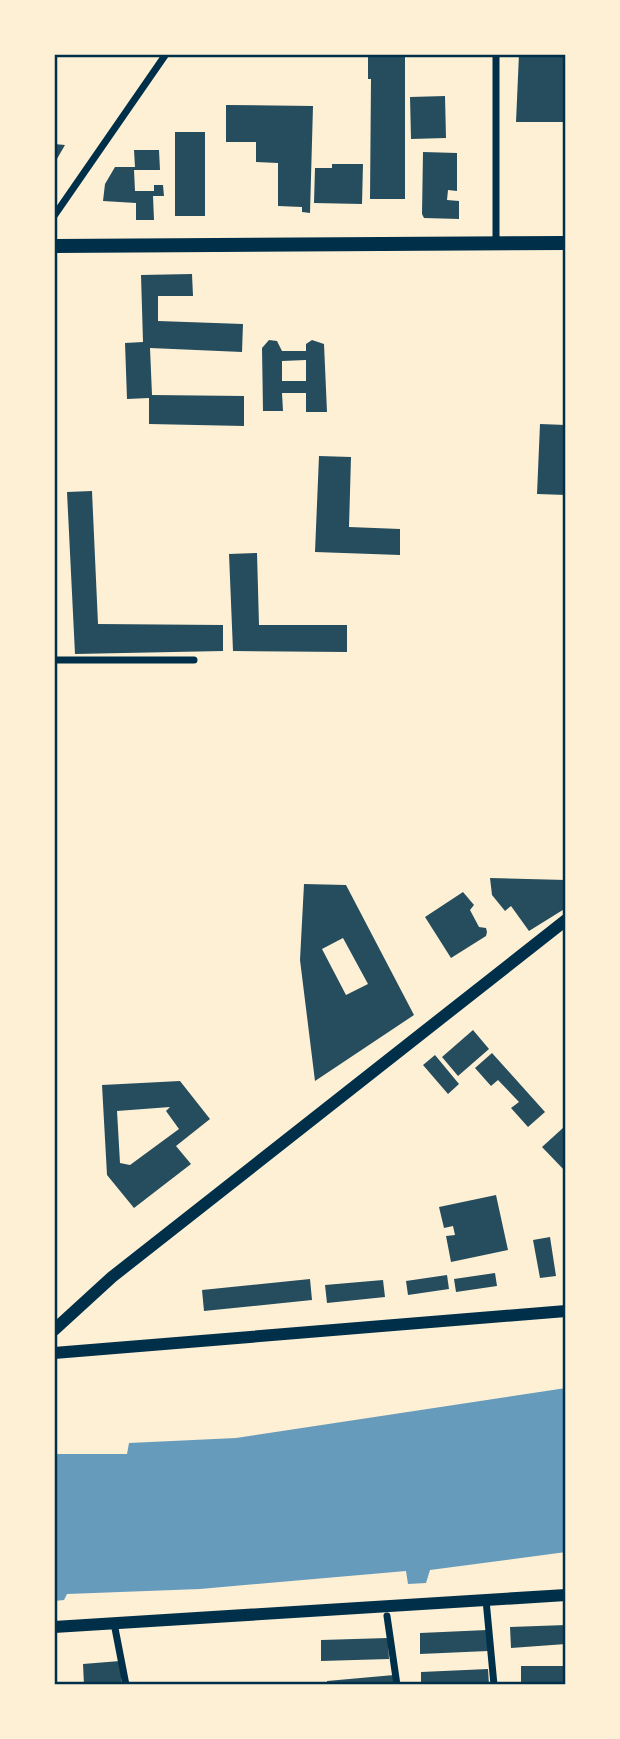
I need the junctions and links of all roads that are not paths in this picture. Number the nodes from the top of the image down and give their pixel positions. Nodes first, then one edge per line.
1 (166, 54) edge
2 (496, 54) edge
3 (54, 216) edge
4 (566, 243) edge
5 (496, 244) junction
6 (54, 246) edge
7 (54, 660) edge
8 (194, 660) dead end
9 (566, 920) edge
10 (566, 1311) edge
11 (54, 1330) edge
12 (54, 1353) edge
13 (566, 1595) edge
14 (486, 1600) junction
15 (387, 1616) dead end
16 (114, 1623) junction
17 (54, 1627) edge
18 (126, 1685) edge
19 (397, 1685) edge
20 (494, 1685) edge

1 - 3 street
2 - 5 street
4 - 5 main road
5 - 6 main road
7 - 8 street
9 - 11 street
10 - 12 street
13 - 14 street
14 - 16 street
14 - 20 street
15 - 19 street
16 - 17 street
16 - 18 street

